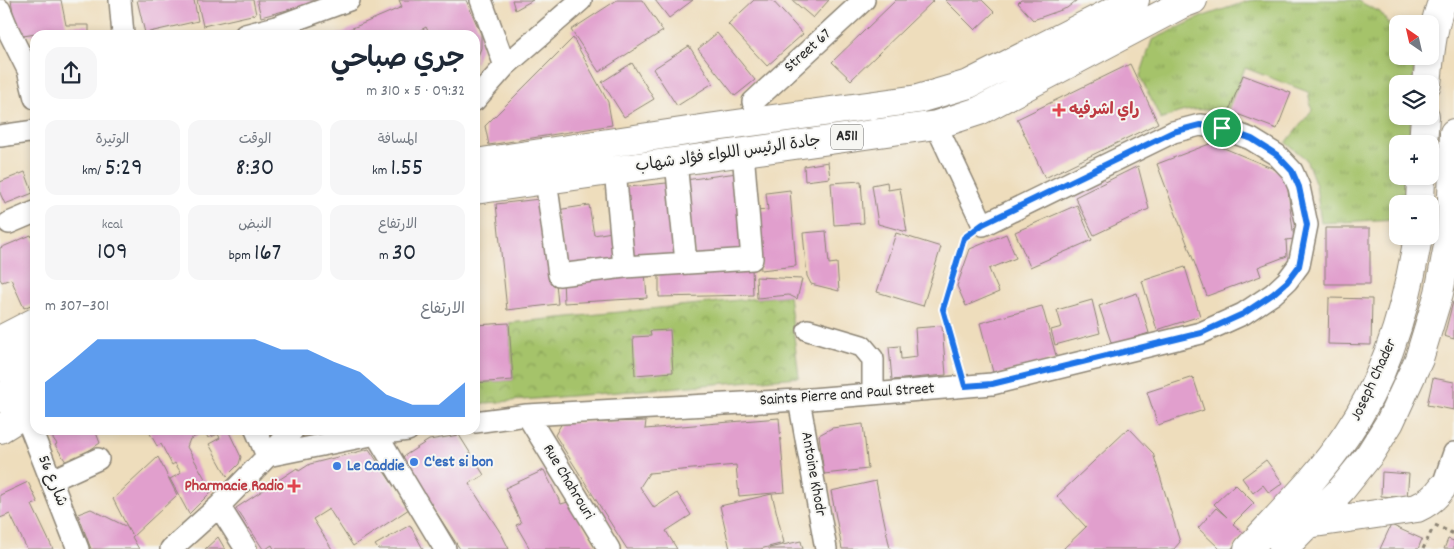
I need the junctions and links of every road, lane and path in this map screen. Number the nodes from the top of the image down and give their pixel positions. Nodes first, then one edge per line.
1 (120, 0) edge
2 (349, 0) edge
3 (481, 0) edge
4 (580, 0) edge
5 (864, 0) edge
6 (1135, 0) edge
7 (1193, 0) edge
8 (1443, 0) edge
9 (0, 10) edge
10 (123, 30) edge
11 (265, 30) edge
12 (505, 66) junction
13 (1428, 75) edge
14 (30, 78) edge
15 (480, 94) edge
16 (753, 102) dead end
17 (936, 125) junction
18 (30, 130) edge
19 (1, 132) edge
20 (1454, 133) edge
21 (743, 152) junction
22 (480, 162) edge
23 (676, 162) junction
24 (615, 170) junction
25 (546, 180) junction
26 (480, 189) edge
27 (30, 214) edge
28 (9, 223) dead end
29 (983, 224) junction
30 (1416, 245) edge
31 (686, 262) junction
32 (624, 267) junction
33 (30, 325) edge
34 (808, 330) dead end
35 (0, 340) edge
36 (30, 349) edge
37 (0, 367) edge
38 (30, 380) edge
39 (965, 386) junction
40 (873, 394) junction
41 (0, 398) edge
42 (799, 400) junction
43 (30, 411) edge
44 (527, 415) junction
45 (480, 421) edge
46 (0, 429) edge
47 (38, 435) edge
48 (258, 435) edge
49 (288, 435) edge
50 (371, 435) edge
51 (377, 435) edge
52 (1454, 453) edge
53 (267, 456) junction
54 (98, 459) dead end
55 (52, 480) junction
56 (1442, 488) joint
57 (219, 506) junction
58 (1308, 524) junction
59 (1434, 525) dead end
60 (1454, 534) edge
61 (78, 549) edge
62 (172, 549) edge
63 (246, 549) edge
64 (445, 549) edge
65 (609, 549) edge
66 (826, 549) edge
67 (1248, 549) edge
68 (1283, 549) edge

1 - 10 street
2 - 11 street
3 - 12 street
4 - 12 street
5 - 16 street, Street 67
6 - 22 highway, جادة الرئيس اللواء فؤاد شهاب / A511
7 - 17 highway, جادة الرئيس اللواء فؤاد شهاب / A511
8 - 13 highway
9 - 14 street
12 - 15 street
17 - 21 highway, جادة الرئيس اللواء فؤاد شهاب / A511
17 - 29 street
18 - 19 street
20 - 58 highway, Joseph Chader
21 - 23 highway, جادة الرئيس اللواء فؤاد شهاب / A511
21 - 31 street
23 - 24 highway, جادة الرئيس اللواء فؤاد شهاب / A511
23 - 31 street
24 - 25 highway, جادة الرئيس اللواء فؤاد شهاب / A511
24 - 32 street
25 - 26 highway, جادة الرئيس اللواء فؤاد شهاب / A511
25 - 32 street
27 - 28 street
29 - 39 path
29 - 39 street, Saints Pierre and Paul Street
30 - 67 highway, Joseph Chader
31 - 32 street
33 - 35 highway
34 - 40 street
36 - 37 highway
38 - 41 highway
39 - 40 street, Saints Pierre and Paul Street
40 - 42 street, Saints Pierre and Paul Street
42 - 44 street, Saints Pierre and Paul Street
42 - 66 street, Antoine Khodr
43 - 46 highway
44 - 45 street, Saints Pierre and Paul Street
44 - 65 street, Rue Chahrouri
47 - 55 street, شارع 56
48 - 53 street
49 - 53 street
50 - 53 street
51 - 64 street
52 - 56 street
53 - 57 street
54 - 55 street
55 - 61 street, شارع 56
56 - 58 highway
57 - 62 street
57 - 63 street
58 - 68 highway, Joseph Chader
59 - 60 path

